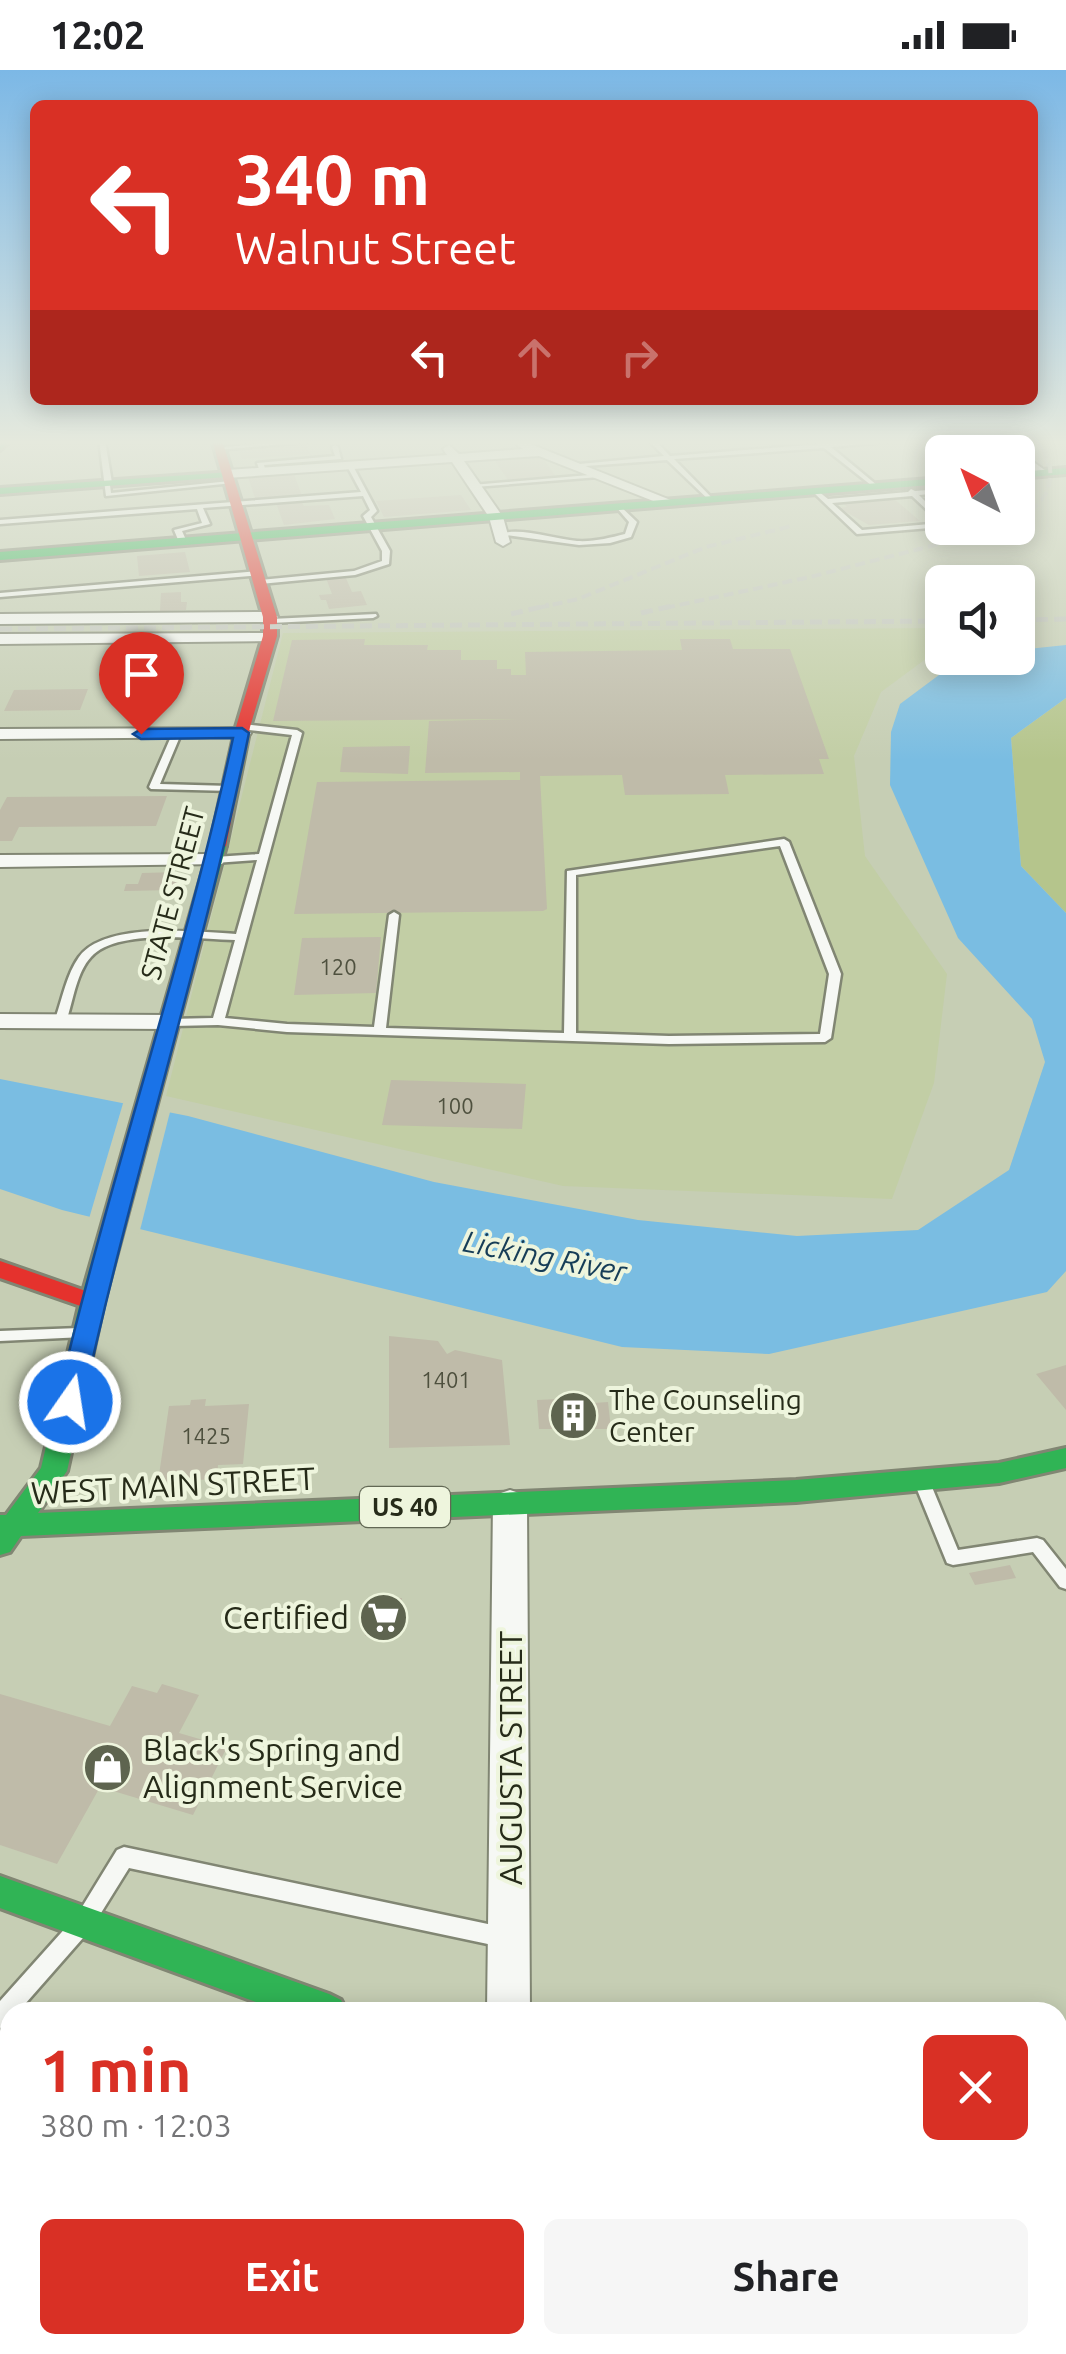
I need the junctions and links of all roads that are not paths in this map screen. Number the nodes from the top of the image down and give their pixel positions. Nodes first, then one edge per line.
1 (123, 547) edge
2 (250, 547) edge
3 (383, 547) edge
4 (0, 556) edge
5 (259, 578) junction
6 (0, 595) edge
7 (373, 616) dead end
8 (0, 619) edge
9 (270, 625) junction
10 (0, 639) edge
11 (242, 730) junction
12 (0, 734) edge
13 (176, 734) junction
14 (230, 790) junction
15 (261, 858) junction
16 (215, 860) junction
17 (0, 861) edge
18 (394, 916) dead end
19 (192, 937) junction
20 (242, 938) junction
21 (0, 1021) edge
22 (218, 1021) junction
23 (60, 1022) junction
24 (380, 1028) junction
25 (166, 1034) junction
26 (570, 1036) junction
27 (0, 1269) edge
28 (92, 1302) junction
29 (86, 1333) junction
30 (0, 1336) edge
31 (1066, 1458) edge
32 (922, 1481) junction
33 (510, 1503) junction
34 (5, 1532) edge
35 (1066, 1582) edge
36 (0, 1892) edge
37 (83, 1923) junction
38 (510, 1938) junction
39 (13, 2002) edge
40 (301, 2002) edge
41 (508, 2002) edge

1 - 4 main road
2 - 5 main road
3 - 5 lane
5 - 6 lane
5 - 9 main road
7 - 9 lane
8 - 9 street
9 - 10 street
9 - 11 main road, STATE STREET
11 - 13 street
11 - 14 main road, STATE STREET
11 - 15 lane
12 - 13 street
13 - 14 lane
14 - 16 main road, STATE STREET
15 - 16 lane
15 - 20 lane
16 - 17 street
16 - 19 main road, STATE STREET
18 - 24 lane
19 - 20 lane
19 - 23 lane
19 - 25 main road, STATE STREET
20 - 22 lane
21 - 23 street
22 - 24 lane
22 - 25 lane
23 - 25 street
24 - 26 lane
25 - 28 main road, STATE STREET
26 - 26 lane
27 - 28 main road
28 - 29 main road, STATE STREET
29 - 30 lane
29 - 34 main road, STATE STREET
31 - 32 main road, WEST MAIN STREET / US 40
32 - 33 main road, WEST MAIN STREET / US 40
32 - 35 lane
33 - 34 main road, WEST MAIN STREET / US 40
33 - 38 street, AUGUSTA STREET
36 - 37 main road
37 - 38 lane
37 - 39 lane
37 - 40 main road
38 - 41 street, AUGUSTA STREET

